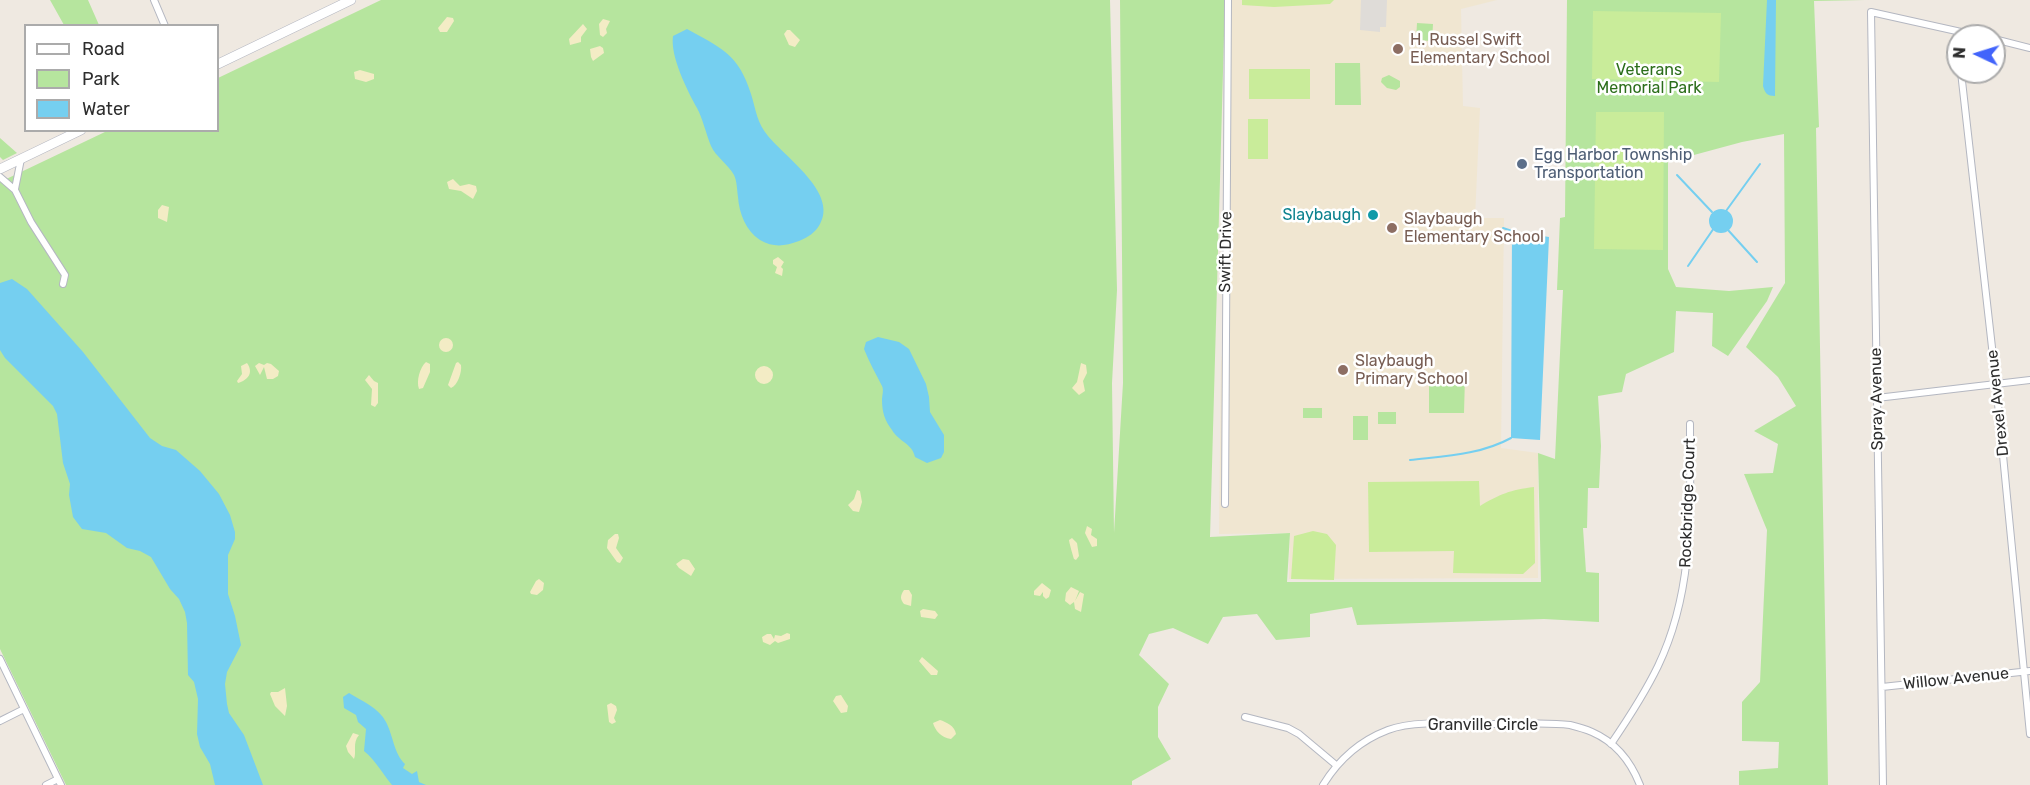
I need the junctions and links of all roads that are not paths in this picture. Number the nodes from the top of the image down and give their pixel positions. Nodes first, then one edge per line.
1 (154, 0) edge
2 (351, 0) edge
3 (1228, 0) edge
4 (164, 24) edge
5 (1946, 29) edge
6 (2006, 42) edge
7 (2030, 48) edge
8 (219, 64) edge
9 (1962, 84) edge
10 (77, 132) edge
11 (21, 159) junction
12 (0, 169) edge
13 (0, 177) edge
14 (15, 190) junction
15 (63, 284) dead end
16 (2030, 380) edge
17 (1996, 383) junction
18 (1877, 398) junction
19 (1690, 424) dead end
20 (1225, 504) dead end
21 (0, 659) edge
22 (2027, 672) edge
23 (1882, 687) junction
24 (24, 709) junction
25 (1245, 717) dead end
26 (0, 721) edge
27 (2030, 734) edge
28 (1611, 744) junction
29 (1336, 765) junction
30 (60, 782) edge
31 (45, 785) edge
32 (1323, 785) edge
33 (1640, 785) edge
34 (1883, 785) edge

1 - 4 street
2 - 8 main road
3 - 20 street, Swift Drive
5 - 18 street, Spray Avenue
6 - 7 street
9 - 17 street, Drexel Avenue
10 - 11 main road
11 - 12 main road
11 - 14 street
13 - 14 street
14 - 15 street
16 - 17 street
17 - 18 street
17 - 22 street, Drexel Avenue
18 - 23 street, Spray Avenue
19 - 28 street, Rockbridge Court
21 - 24 street
22 - 23 street, Willow Avenue
22 - 27 street, Drexel Avenue
23 - 34 street, Spray Avenue
24 - 26 street
24 - 30 street
25 - 29 street
28 - 29 street, Granville Circle
28 - 33 street, Granville Circle
29 - 32 street, Granville Circle
30 - 31 street

